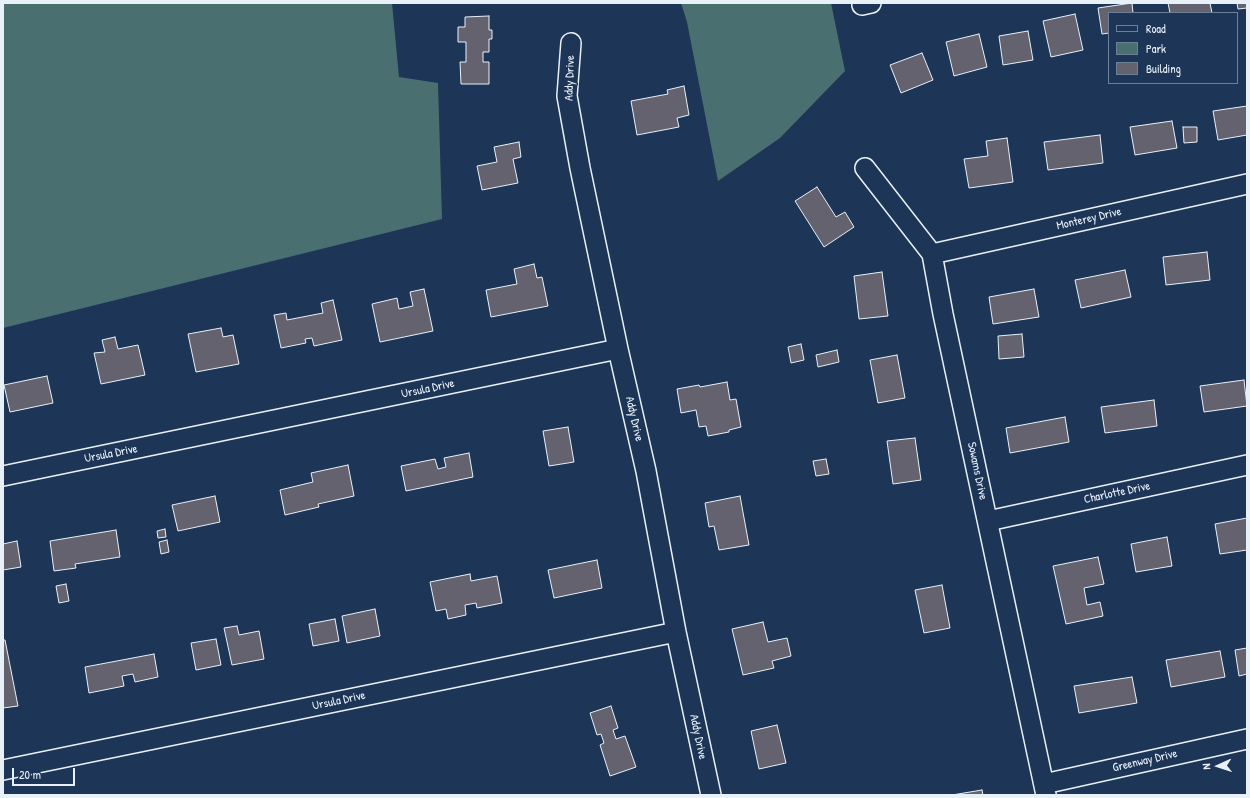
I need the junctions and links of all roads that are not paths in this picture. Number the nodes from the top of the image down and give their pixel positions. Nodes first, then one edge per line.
1 (571, 42) dead end
2 (865, 168) dead end
3 (1247, 184) edge
4 (932, 254) junction
5 (618, 349) junction
6 (1247, 465) edge
7 (3, 476) edge
8 (988, 521) junction
9 (676, 632) junction
10 (1247, 739) edge
11 (3, 770) edge
12 (1045, 790) edge
13 (711, 795) edge

1 - 5 street, Addy Drive
2 - 4 street, Sowams Drive
3 - 4 street, Monterey Drive
4 - 8 street, Sowams Drive
5 - 7 street, Ursula Drive
5 - 9 street, Addy Drive
6 - 8 street, Charlotte Drive
8 - 12 street, Sowams Drive
9 - 11 street, Ursula Drive
9 - 13 street, Addy Drive
10 - 12 street, Greenway Drive

